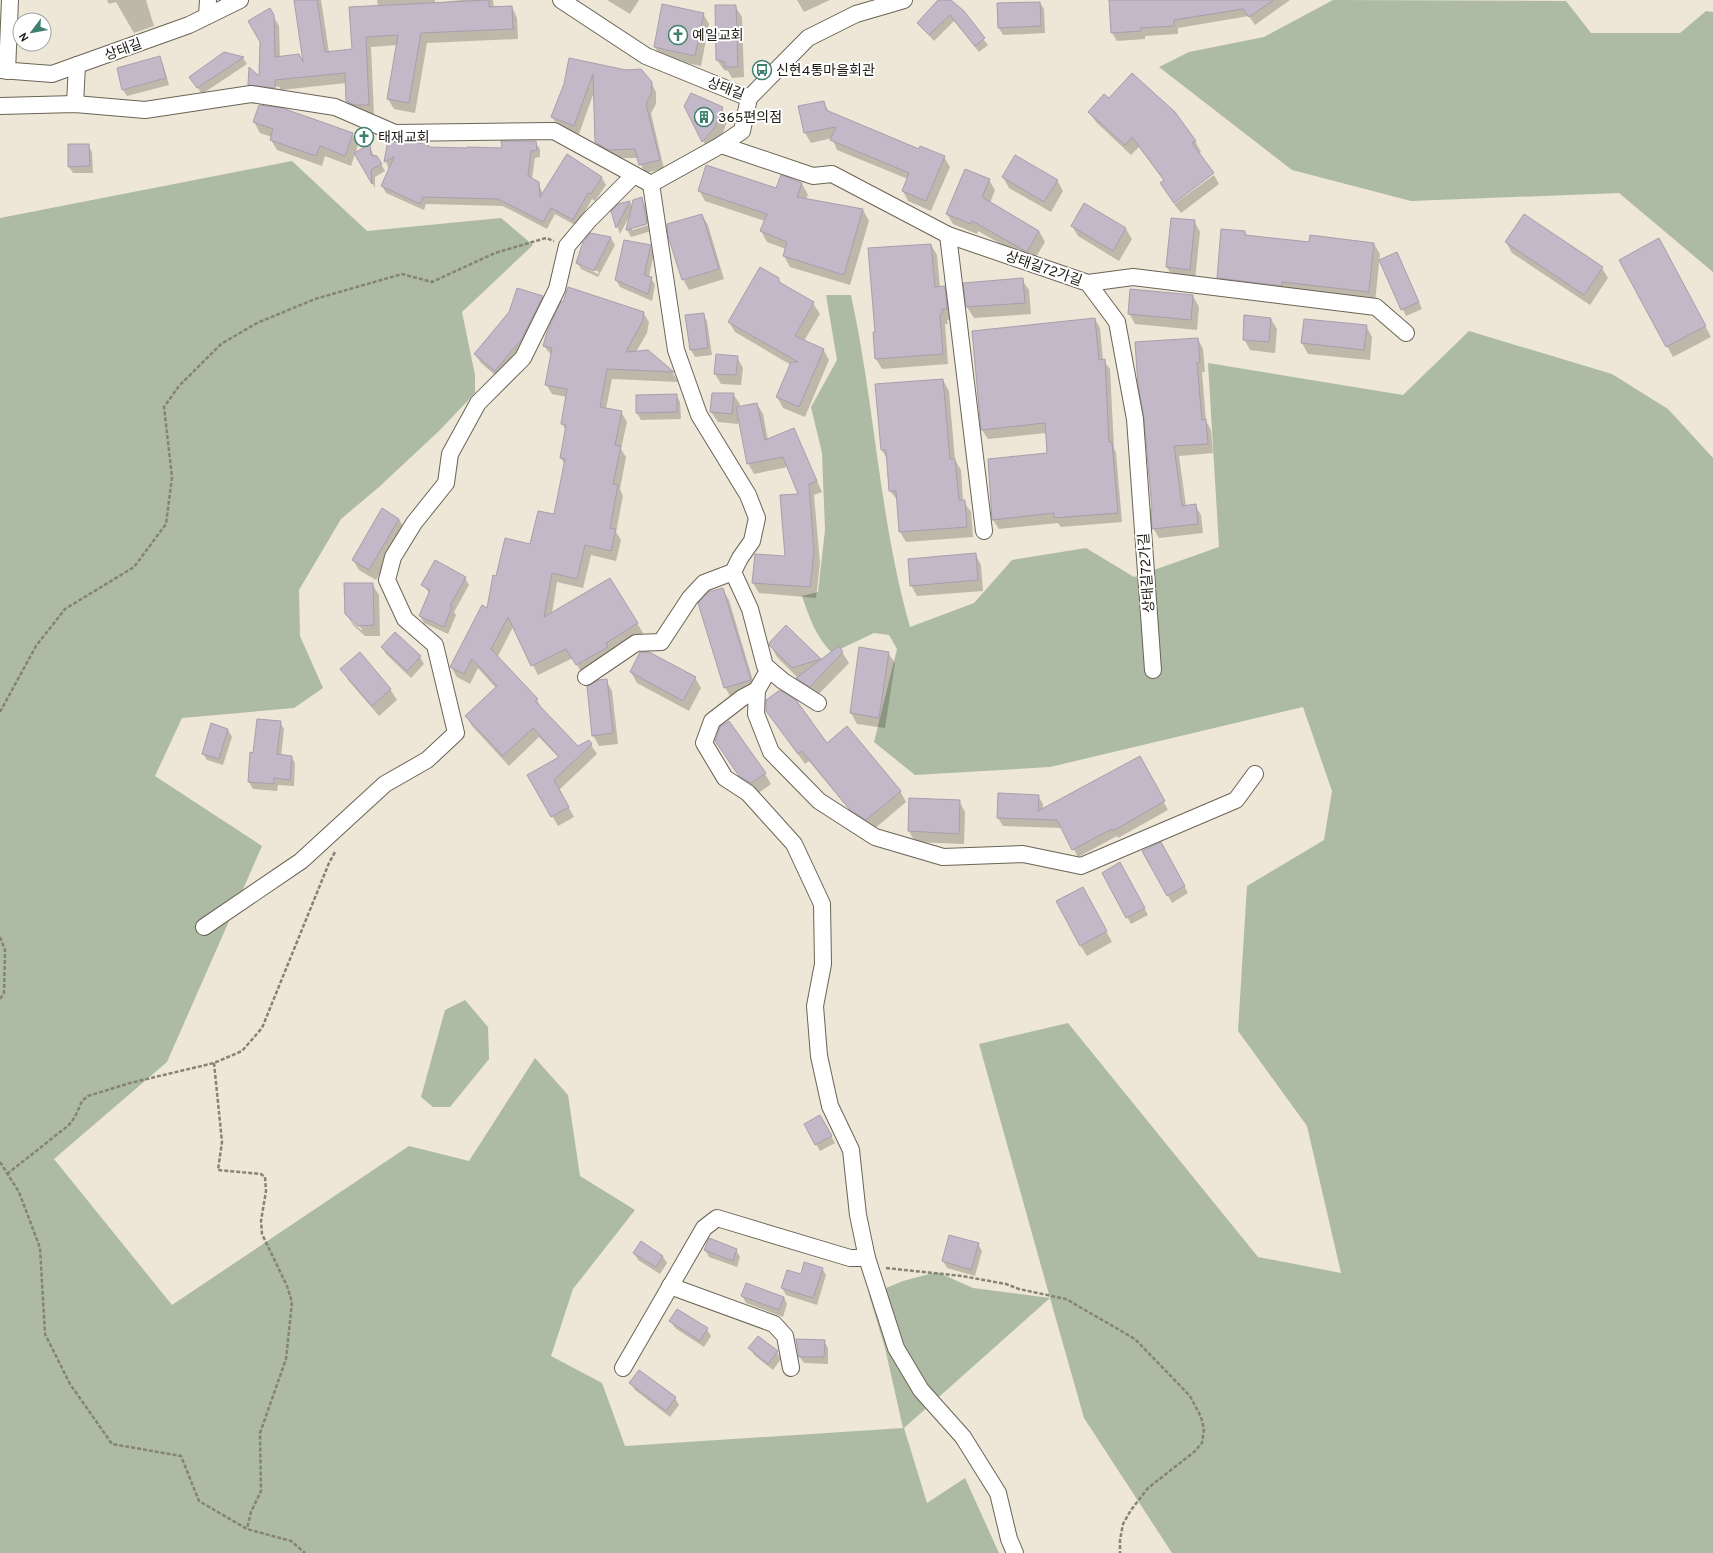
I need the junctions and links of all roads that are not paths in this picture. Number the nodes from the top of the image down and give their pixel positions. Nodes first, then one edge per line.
1 (10, 0) edge
2 (208, 0) edge
3 (240, 0) edge
4 (560, 0) edge
5 (904, 0) edge
6 (207, 16) junction
7 (77, 65) junction
8 (3, 70) edge
9 (749, 98) junction
10 (75, 104) junction
11 (0, 106) edge
12 (722, 145) junction
13 (634, 175) junction
14 (651, 184) junction
15 (948, 235) junction
16 (1088, 283) junction
17 (1406, 332) dead end
18 (984, 531) dead end
19 (733, 572) junction
20 (769, 670) junction
21 (1153, 670) dead end
22 (586, 677) dead end
23 (757, 690) junction
24 (818, 702) dead end
25 (1255, 774) dead end
26 (204, 927) dead end
27 (869, 1264) junction
28 (670, 1286) junction
29 (623, 1368) dead end
30 (791, 1368) dead end
31 (1015, 1553) edge

1 - 8 street
2 - 6 street
3 - 6 street, 상태길
4 - 9 street, 상태길
5 - 9 street, 상태길
6 - 7 street, 상태길
7 - 8 street, 상태길
7 - 10 street
9 - 12 street
10 - 11 street
10 - 13 street
12 - 14 street
12 - 15 street, 상태길72가길
13 - 14 street
13 - 26 street
14 - 19 street
15 - 16 street, 상태길72가길
15 - 18 street
16 - 17 street
16 - 21 street, 상태길72가길
19 - 20 street
19 - 22 street
20 - 23 street
20 - 24 street
23 - 25 street
23 - 27 street
27 - 28 street
27 - 31 street
28 - 29 street
28 - 30 street

